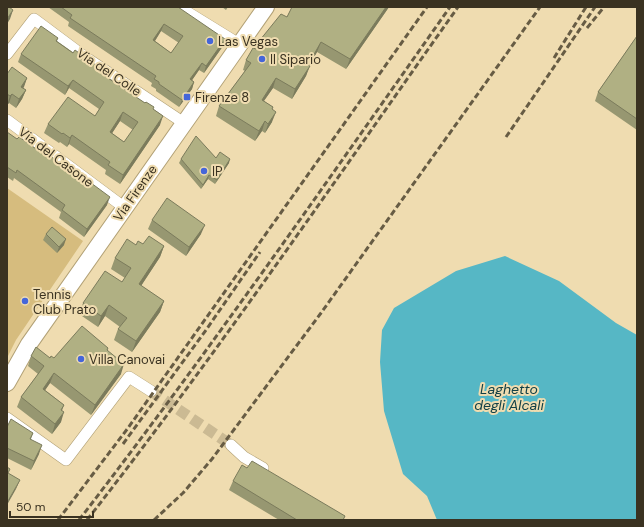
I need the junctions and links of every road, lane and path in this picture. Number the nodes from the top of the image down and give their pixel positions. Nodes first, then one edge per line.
1 (179, 7) edge
2 (266, 7) edge
3 (239, 44) junction
4 (7, 54) edge
5 (7, 120) edge
6 (184, 123) junction
7 (124, 208) junction
8 (7, 383) edge
9 (151, 391) tunnel mouth
10 (7, 418) edge
11 (231, 445) tunnel mouth
12 (270, 473) edge

1 - 3 street
2 - 3 main road, Via Firenze
3 - 6 main road, Via Firenze
4 - 6 street, Via del Colle
5 - 7 street, Via del Casone
6 - 7 main road, Via Firenze
7 - 8 main road, Via Firenze
9 - 10 street
11 - 12 street

